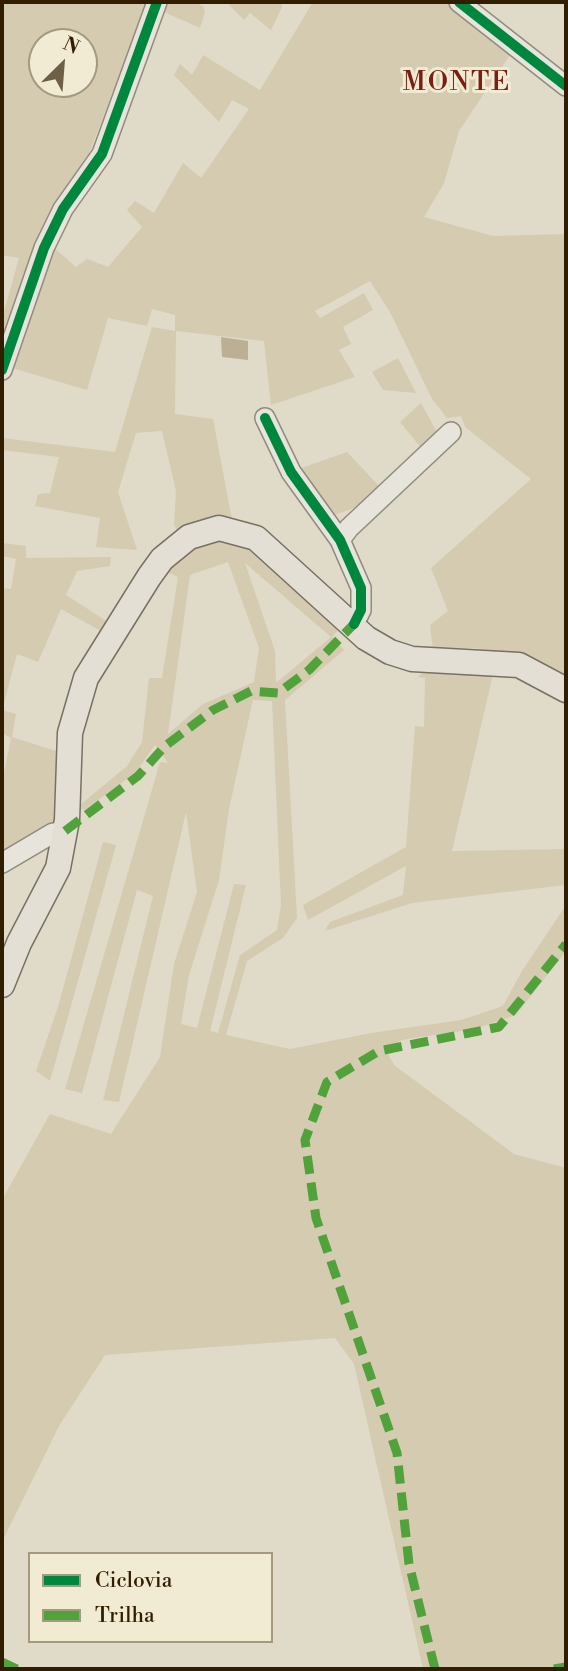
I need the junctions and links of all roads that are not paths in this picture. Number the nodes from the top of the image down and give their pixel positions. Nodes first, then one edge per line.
1 (157, 2) edge
2 (459, 2) edge
3 (566, 86) edge
4 (2, 370) edge
5 (265, 418) dead end
6 (451, 432) dead end
7 (340, 540) junction
8 (354, 624) junction
9 (566, 690) edge
10 (65, 831) junction
11 (2, 863) edge
12 (2, 985) edge

1 - 4 street
2 - 3 street
5 - 7 street
6 - 7 street
7 - 8 street
8 - 9 main road
8 - 10 main road
10 - 11 street
10 - 12 main road

